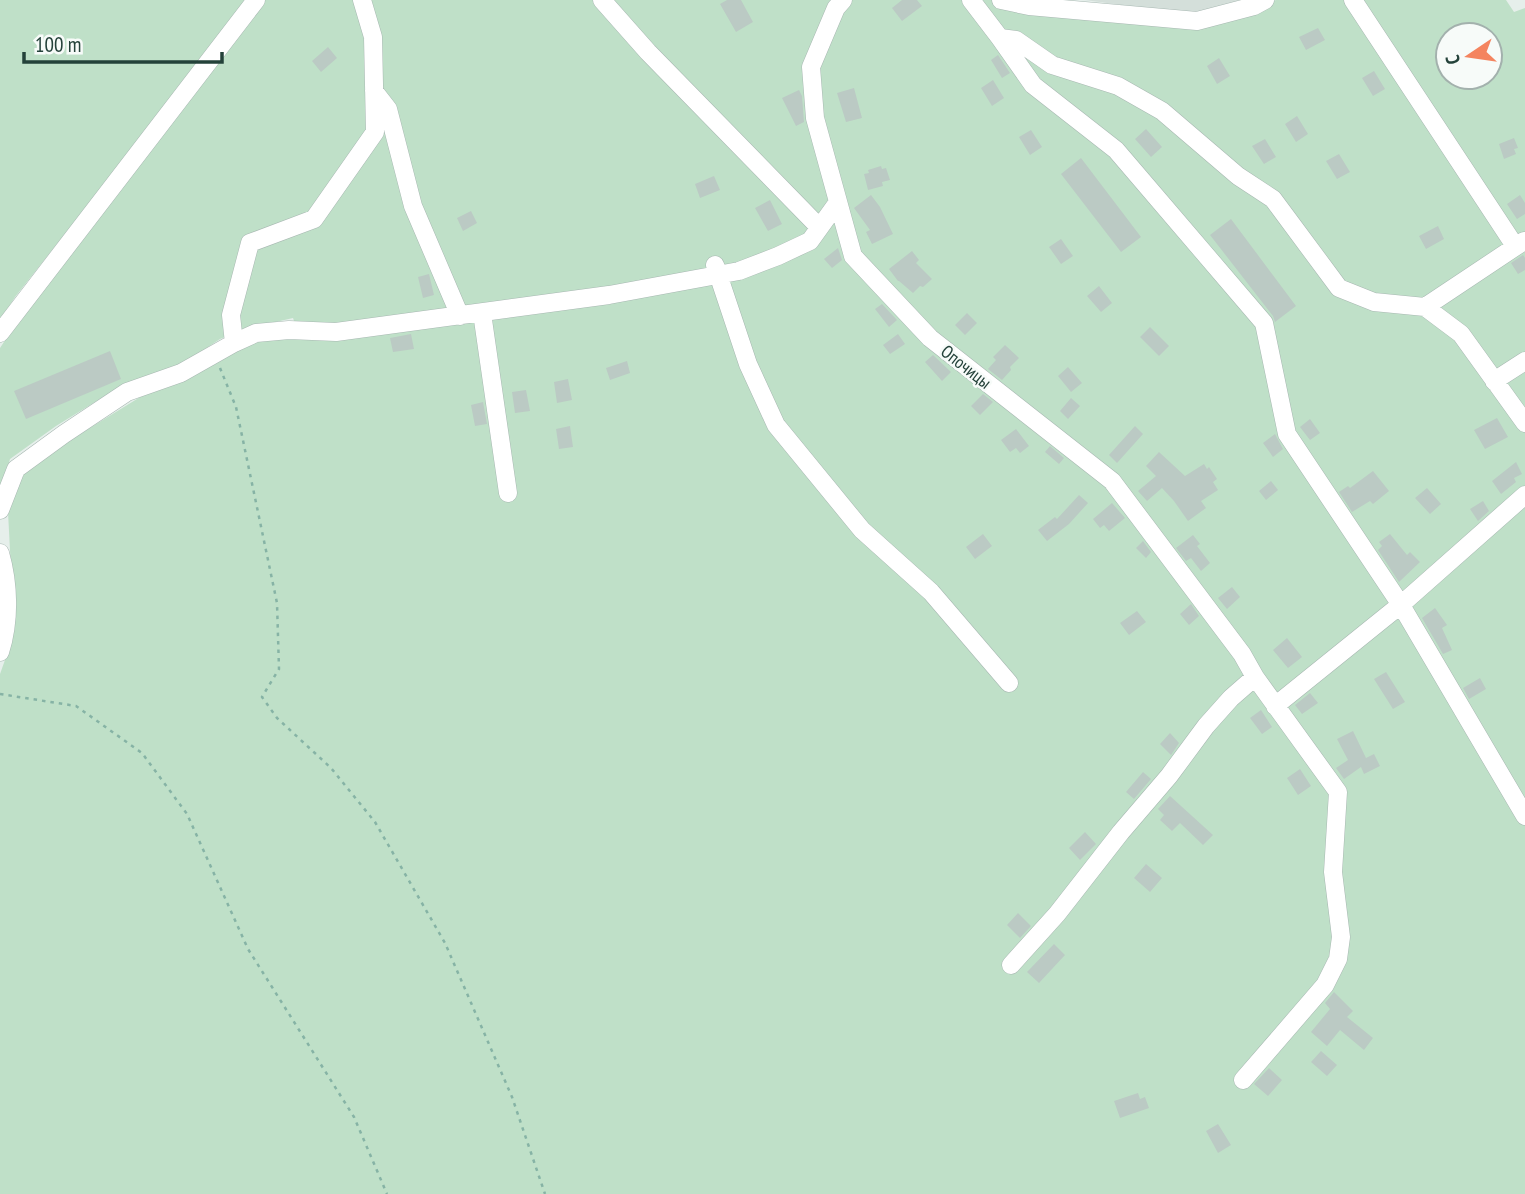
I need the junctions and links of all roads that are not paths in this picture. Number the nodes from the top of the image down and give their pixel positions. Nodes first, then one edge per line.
1 (256, 0) edge
2 (362, 0) edge
3 (602, 0) edge
4 (842, 0) edge
5 (971, 0) edge
6 (1001, 0) edge
7 (1265, 0) edge
8 (1353, 0) edge
9 (1000, 38) junction
10 (374, 91) junction
11 (838, 202) junction
12 (819, 227) junction
13 (1520, 243) edge
14 (716, 270) junction
15 (1425, 307) junction
16 (482, 313) junction
17 (460, 316) junction
18 (0, 332) edge
19 (234, 343) junction
20 (1525, 361) edge
21 (1494, 381) junction
22 (1525, 424) edge
23 (508, 493) dead end
24 (1525, 495) edge
25 (0, 510) edge
26 (0, 553) edge
27 (1401, 605) junction
28 (0, 652) edge
29 (1255, 677) junction
30 (1009, 683) dead end
31 (1275, 706) junction
32 (1525, 816) edge
33 (1011, 965) dead end
34 (1243, 1080) dead end

1 - 18 street
2 - 10 street
3 - 12 street
4 - 11 street, Опочицы
5 - 9 street
6 - 7 street
8 - 13 street
9 - 15 street
9 - 27 street
10 - 17 street
10 - 19 street
11 - 12 street
11 - 29 street, Опочицы
12 - 14 street
13 - 15 street
14 - 16 street
14 - 30 street
15 - 21 street
16 - 17 street
16 - 23 street
17 - 19 street
19 - 25 street
20 - 21 street
21 - 22 street
24 - 27 street
26 - 28 street
27 - 31 street
27 - 32 street
29 - 31 street, Опочицы
29 - 33 street
31 - 34 street, Опочицы

